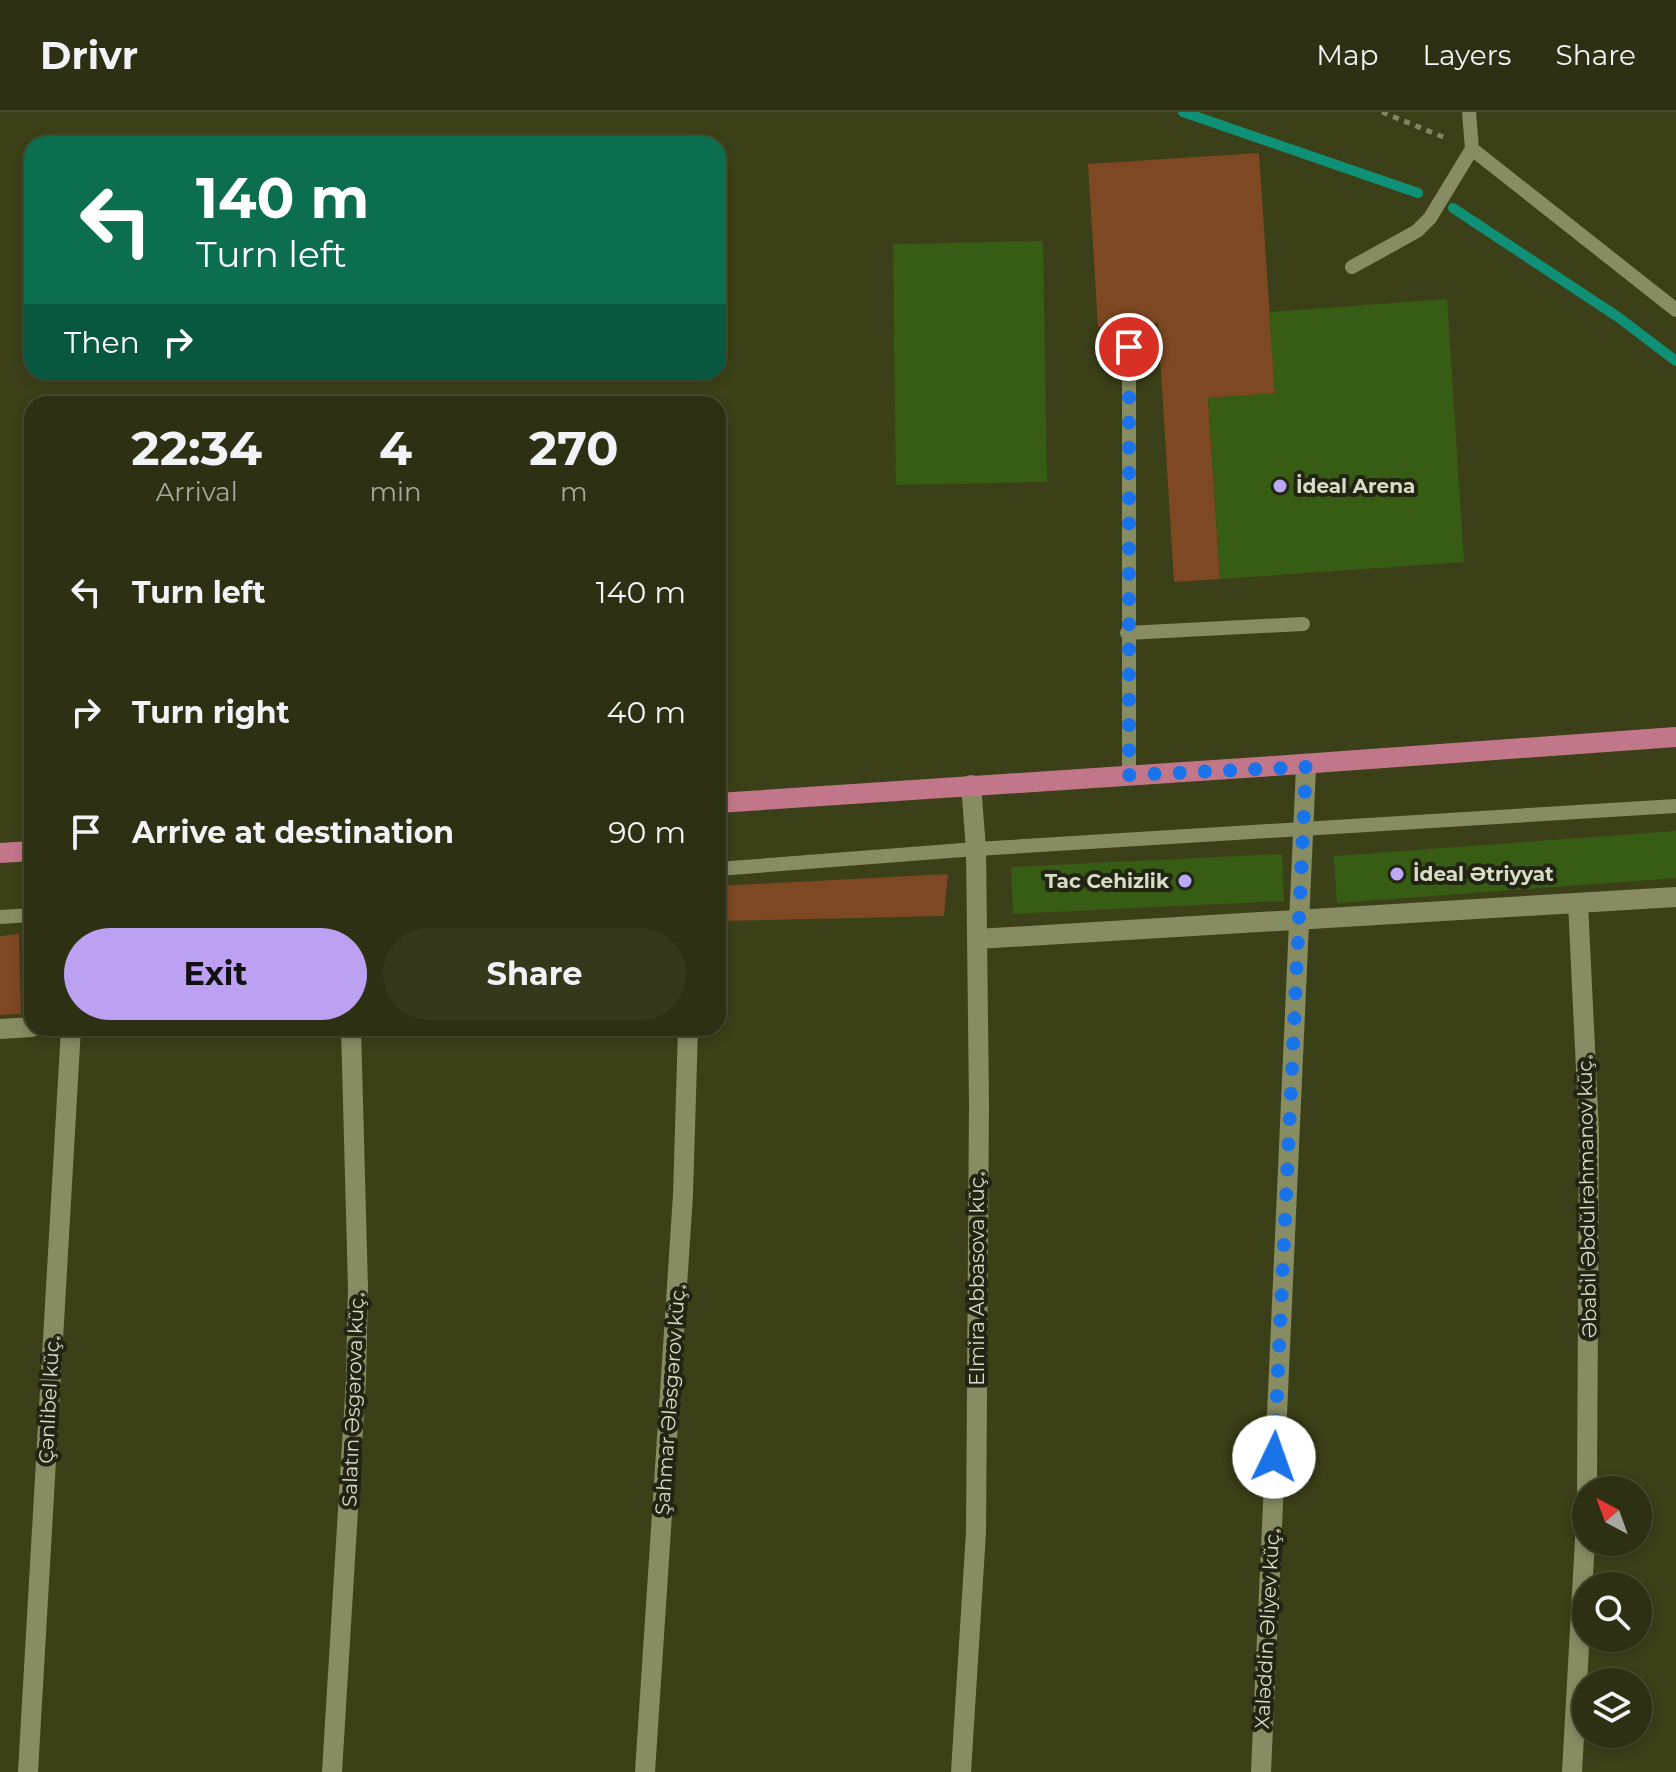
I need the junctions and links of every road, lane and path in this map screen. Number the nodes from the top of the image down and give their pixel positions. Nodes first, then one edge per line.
1 (1382, 112) edge
2 (1469, 112) edge
3 (1472, 149) junction
4 (1352, 267) dead end
5 (1676, 310) edge
6 (1129, 347) dead end
7 (1303, 624) dead end
8 (1127, 633) junction
9 (1676, 737) edge
10 (1306, 767) junction
11 (1129, 775) junction
12 (971, 785) junction
13 (726, 802) edge
14 (1676, 806) edge
15 (1302, 830) junction
16 (976, 849) junction
17 (24, 852) edge
18 (0, 853) edge
19 (726, 868) edge
20 (1676, 897) edge
21 (1578, 903) junction
22 (24, 916) edge
23 (0, 917) edge
24 (1298, 921) junction
25 (977, 939) junction
26 (24, 1028) edge
27 (0, 1029) edge
28 (71, 1036) edge
29 (351, 1036) edge
30 (688, 1036) edge
31 (1587, 1476) edge
32 (1584, 1556) edge
33 (28, 1772) edge
34 (332, 1772) edge
35 (645, 1772) edge
36 (961, 1772) edge
37 (1261, 1772) edge
38 (1572, 1772) edge

1 - 3 path
2 - 3 lane
3 - 4 lane
3 - 5 lane
6 - 8 lane
7 - 8 lane
8 - 11 lane
9 - 10 main road
10 - 11 main road
10 - 15 street, Xaləddin Əliyev küç.
11 - 12 main road
12 - 13 main road
12 - 16 street, Elmira Abbasova küç.
14 - 15 lane
15 - 16 lane
15 - 24 street, Xaləddin Əliyev küç.
16 - 19 lane
16 - 25 street, Elmira Abbasova küç.
17 - 18 main road
20 - 21 street
21 - 24 street
21 - 31 street, Əbabil Əbdülrəhmanov küç.
22 - 23 lane
24 - 25 street
24 - 37 street, Xaləddin Əliyev küç.
25 - 36 street, Elmira Abbasova küç.
26 - 27 street
28 - 33 street, Çənlibel küç.
29 - 34 street, Salatın Əsgərova küç.
30 - 35 street, Şahmar Ələsgərov küç.
32 - 38 street

